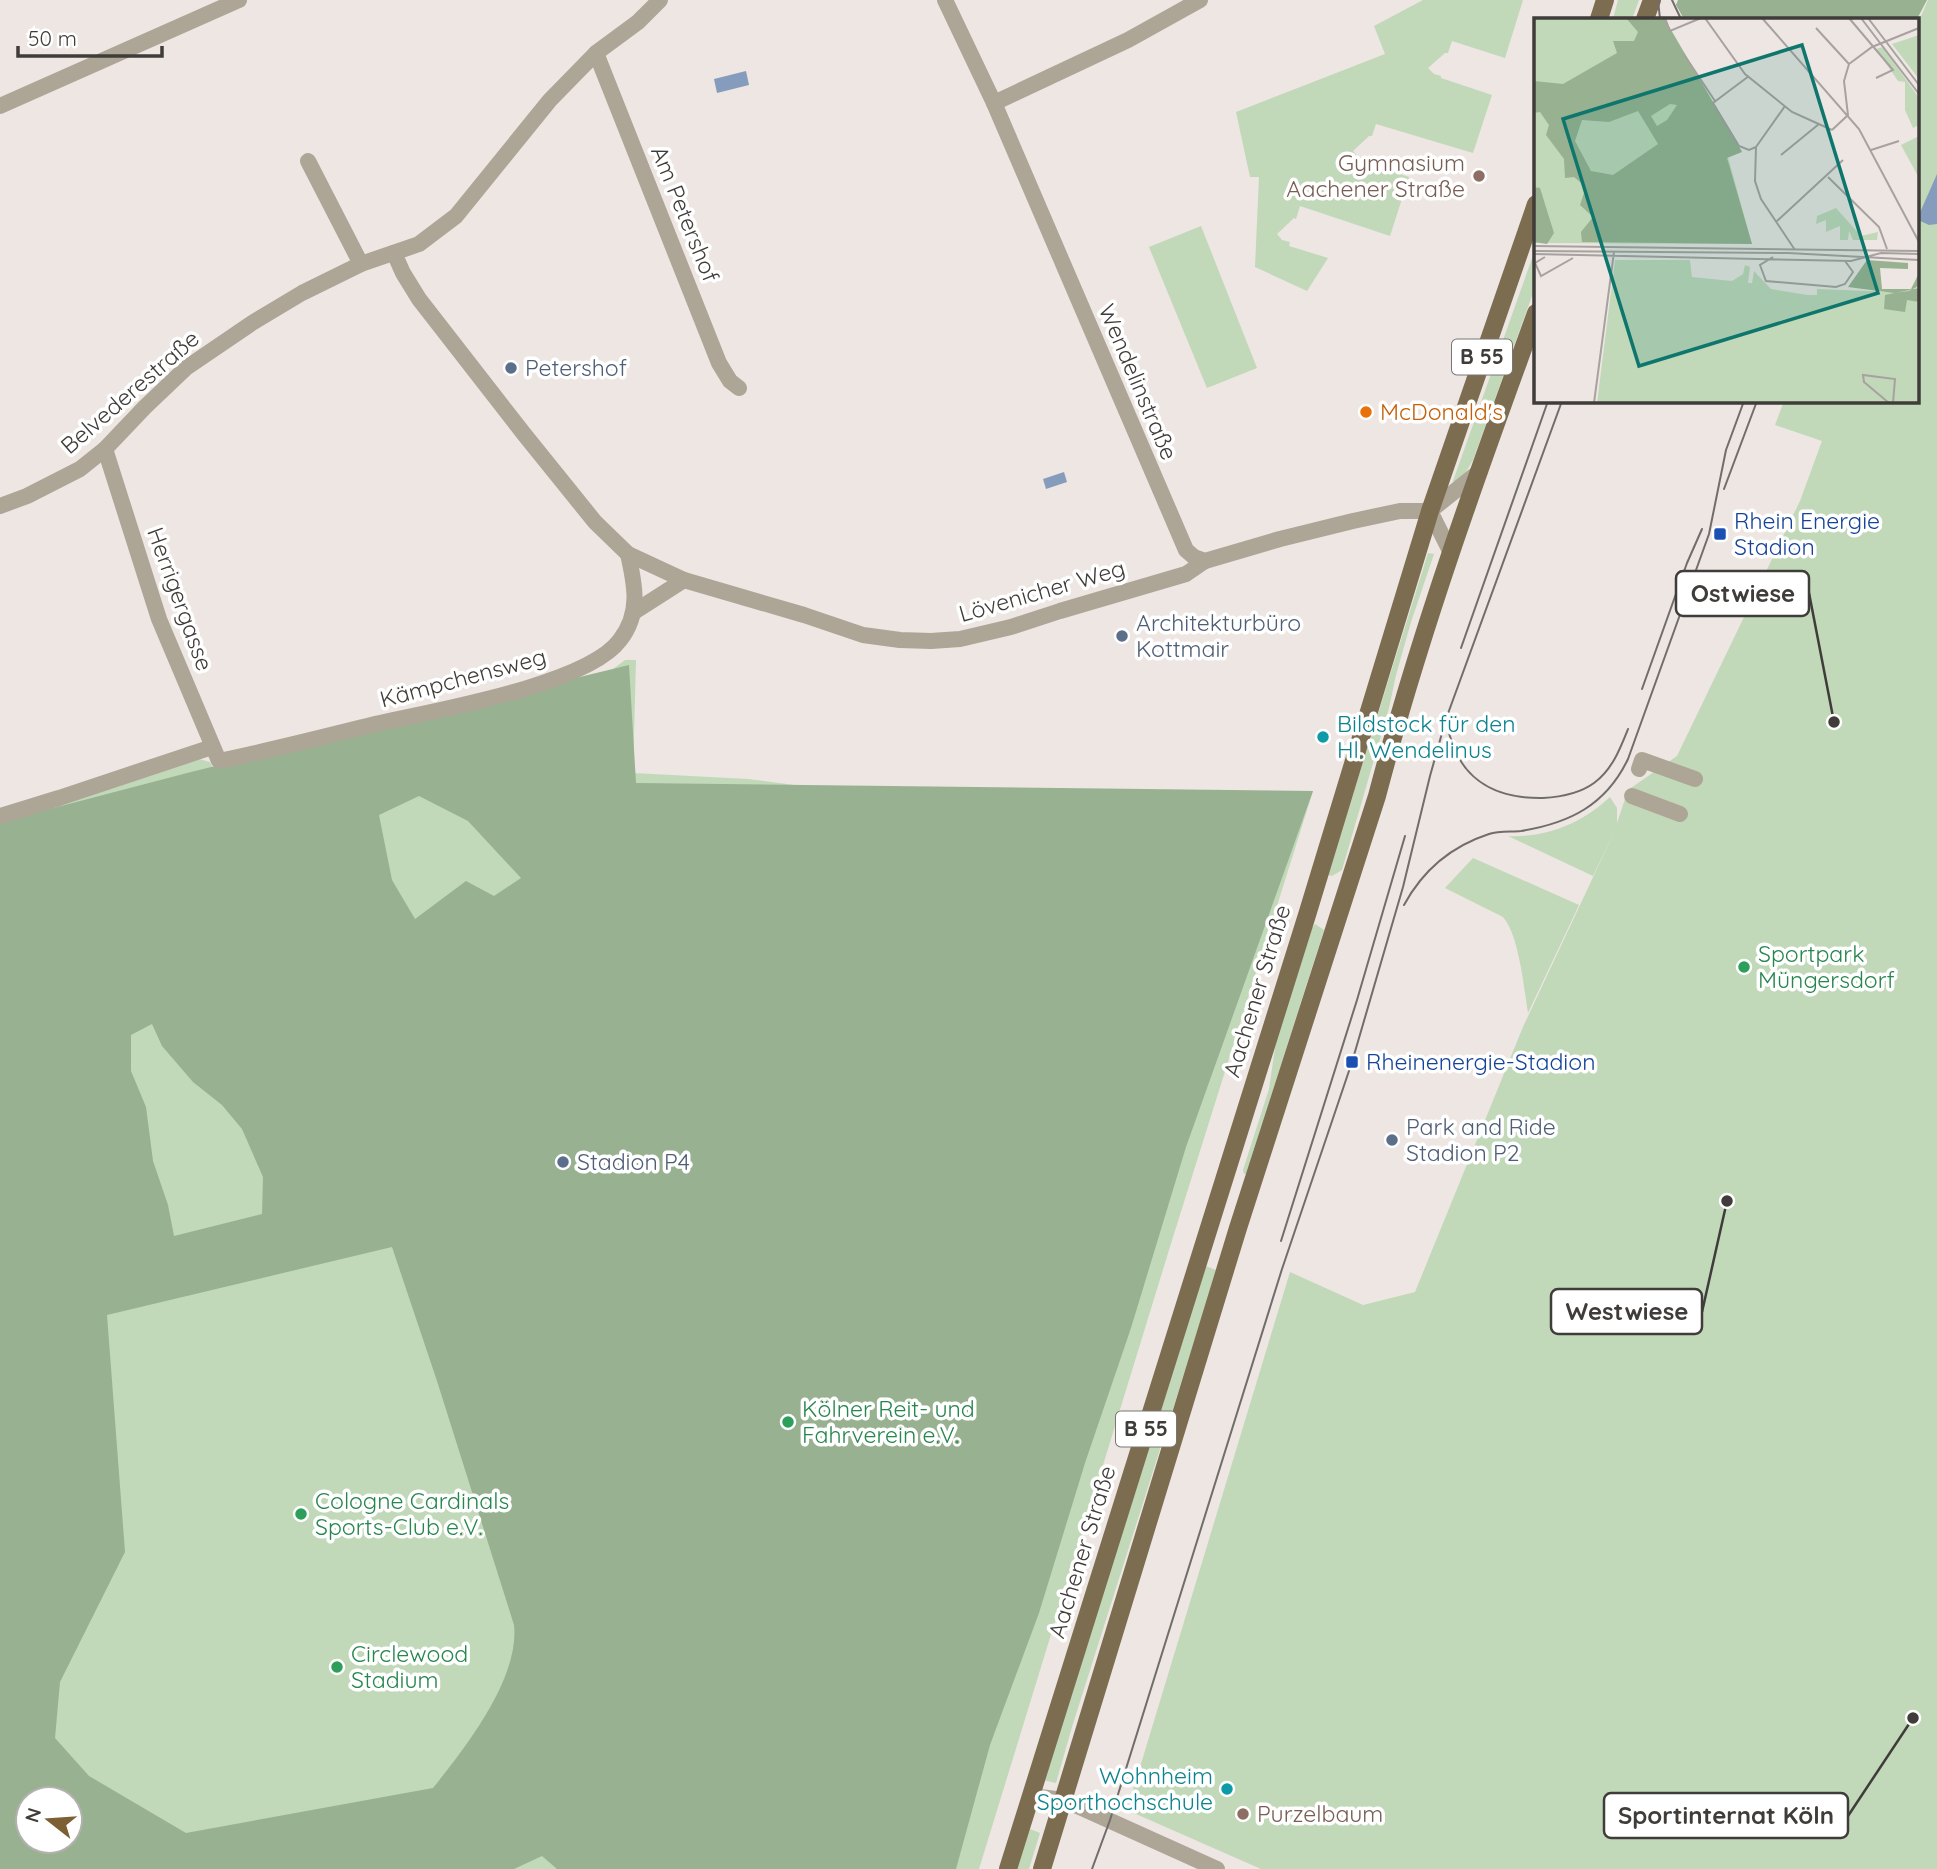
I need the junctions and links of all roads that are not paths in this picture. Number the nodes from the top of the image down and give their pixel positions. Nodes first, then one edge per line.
1 (239, 0) edge
2 (660, 0) edge
3 (945, 0) edge
4 (1200, 0) edge
5 (1605, 0) edge
6 (1652, 0) edge
7 (1599, 18) edge
8 (1645, 18) edge
9 (596, 53) junction
10 (994, 103) junction
11 (0, 106) edge
12 (308, 162) dead end
13 (1534, 210) edge
14 (394, 253) junction
15 (361, 264) junction
16 (1534, 319) edge
17 (739, 388) dead end
18 (105, 449) junction
19 (1480, 471) junction
20 (0, 506) edge
21 (1430, 511) junction
22 (1451, 553) junction
23 (628, 554) junction
24 (1205, 561) junction
25 (684, 580) junction
26 (634, 612) junction
27 (216, 754) junction
28 (1639, 769) dead end
29 (1695, 779) dead end
30 (1632, 796) dead end
31 (1679, 814) dead end
32 (0, 816) edge
33 (1032, 1796) junction
34 (1064, 1800) junction
35 (1008, 1869) edge
36 (1042, 1869) edge
37 (1217, 1869) edge

1 - 11 street
2 - 9 street, Belvederestraße
3 - 10 street, Wendelinstraße
4 - 10 street
5 - 7 main road
6 - 8 main road
9 - 14 street, Belvederestraße
9 - 17 street, Am Petershof
10 - 24 street, Wendelinstraße
12 - 15 street
13 - 21 main road, Aachener Straße / B 55
14 - 15 street, Belvederestraße
14 - 23 street, Lövenicher Weg
15 - 18 street, Belvederestraße
16 - 19 main road, B 55
18 - 20 street, Belvederestraße
18 - 27 street, Herrigergasse
19 - 21 street
19 - 22 main road, B 55
21 - 22 street
21 - 24 street
21 - 33 main road, Aachener Straße / B 55
22 - 34 main road, B 55
23 - 25 street, Lövenicher Weg
23 - 26 street, Kämpchensweg
24 - 25 street, Lövenicher Weg
25 - 26 street
26 - 27 street, Kämpchensweg
27 - 32 street, Kämpchensweg
28 - 29 street
30 - 31 street
33 - 34 street
33 - 35 main road, Aachener Straße / B 55
34 - 36 main road, B 55
34 - 37 street

